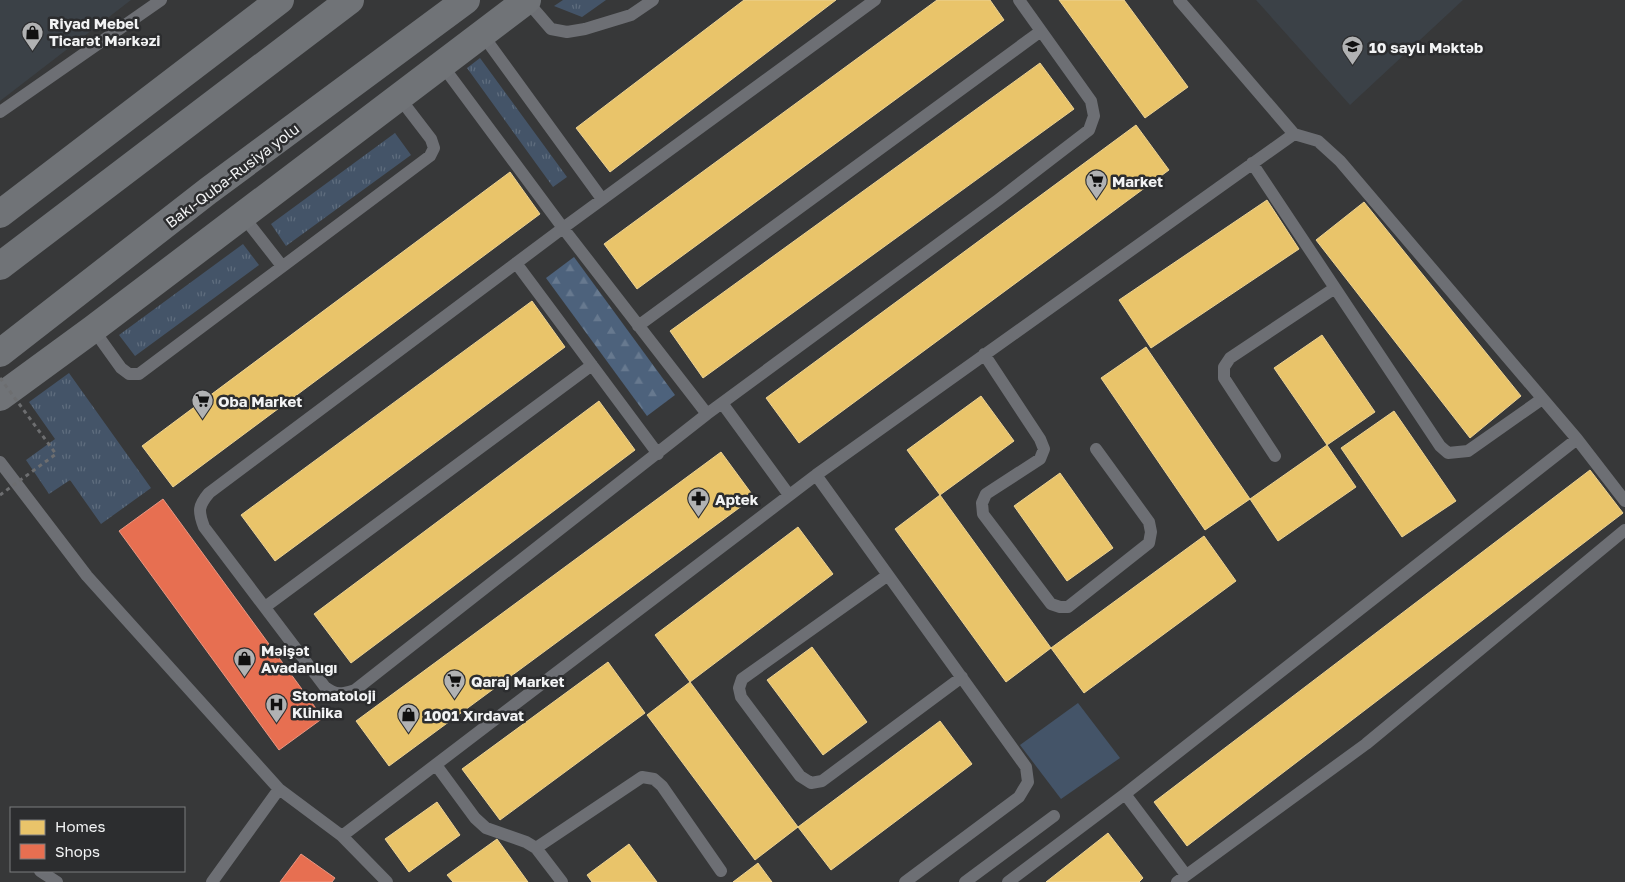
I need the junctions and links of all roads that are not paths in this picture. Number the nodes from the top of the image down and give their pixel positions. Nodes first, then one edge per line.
1 (161, 0) edge
2 (280, 0) edge
3 (350, 0) edge
4 (466, 0) edge
5 (526, 0) edge
6 (653, 0) edge
7 (876, 0) edge
8 (1019, 0) edge
9 (1179, 0) edge
10 (1041, 31) junction
11 (482, 34) junction
12 (442, 64) junction
13 (398, 96) junction
14 (0, 112) edge
15 (1294, 134) junction
16 (1252, 163) junction
17 (602, 199) junction
18 (0, 214) edge
19 (242, 215) junction
20 (563, 228) junction
21 (516, 263) junction
22 (0, 266) edge
23 (282, 266) junction
24 (1335, 288) junction
25 (638, 326) junction
26 (93, 329) junction
27 (0, 353) edge
28 (984, 354) junction
29 (592, 365) junction
30 (0, 397) edge
31 (1542, 399) junction
32 (722, 403) junction
33 (707, 414) junction
34 (1577, 439) junction
35 (1096, 450) dead end
36 (658, 454) junction
37 (1275, 456) dead end
38 (0, 462) edge
39 (816, 475) junction
40 (789, 495) junction
41 (1625, 501) edge
42 (1625, 530) edge
43 (888, 574) junction
44 (265, 607) junction
45 (962, 677) junction
46 (436, 765) junction
47 (279, 789) junction
48 (1125, 794) junction
49 (1054, 816) dead end
50 (342, 836) junction
51 (536, 848) junction
52 (721, 871) dead end
53 (42, 872) edge
54 (379, 879) edge
55 (1181, 879) edge
56 (57, 882) edge
57 (212, 882) edge
58 (562, 882) edge
59 (905, 882) edge
60 (965, 882) edge
61 (1008, 882) edge

1 - 14 lane
2 - 18 highway
3 - 22 highway
4 - 27 highway, Bakı-Quba-Rusiya yolu
5 - 6 lane
5 - 11 highway
7 - 17 lane
8 - 10 lane
9 - 15 lane
10 - 25 lane
10 - 32 lane
11 - 12 highway
11 - 17 lane
12 - 13 highway
12 - 20 lane
13 - 19 highway
13 - 23 lane
15 - 16 lane
15 - 31 lane
16 - 24 lane
16 - 28 lane
17 - 20 lane
19 - 23 lane
19 - 26 highway
20 - 21 lane
20 - 25 lane
21 - 29 lane
21 - 44 lane
23 - 26 lane
24 - 31 lane
24 - 37 lane
25 - 33 lane
26 - 30 highway
28 - 35 lane
28 - 39 lane
29 - 36 lane
29 - 44 lane
31 - 34 lane
32 - 33 lane
32 - 40 lane
33 - 36 lane
34 - 41 lane
34 - 48 lane
36 - 44 lane
38 - 47 lane
39 - 40 lane
39 - 43 lane
40 - 46 lane
42 - 55 lane
43 - 45 lane
43 - 45 lane
45 - 59 lane
46 - 50 lane
46 - 51 lane
47 - 50 lane
47 - 57 lane
48 - 55 lane
48 - 61 lane
49 - 60 lane
50 - 54 lane
51 - 52 lane
51 - 58 lane
53 - 56 lane

